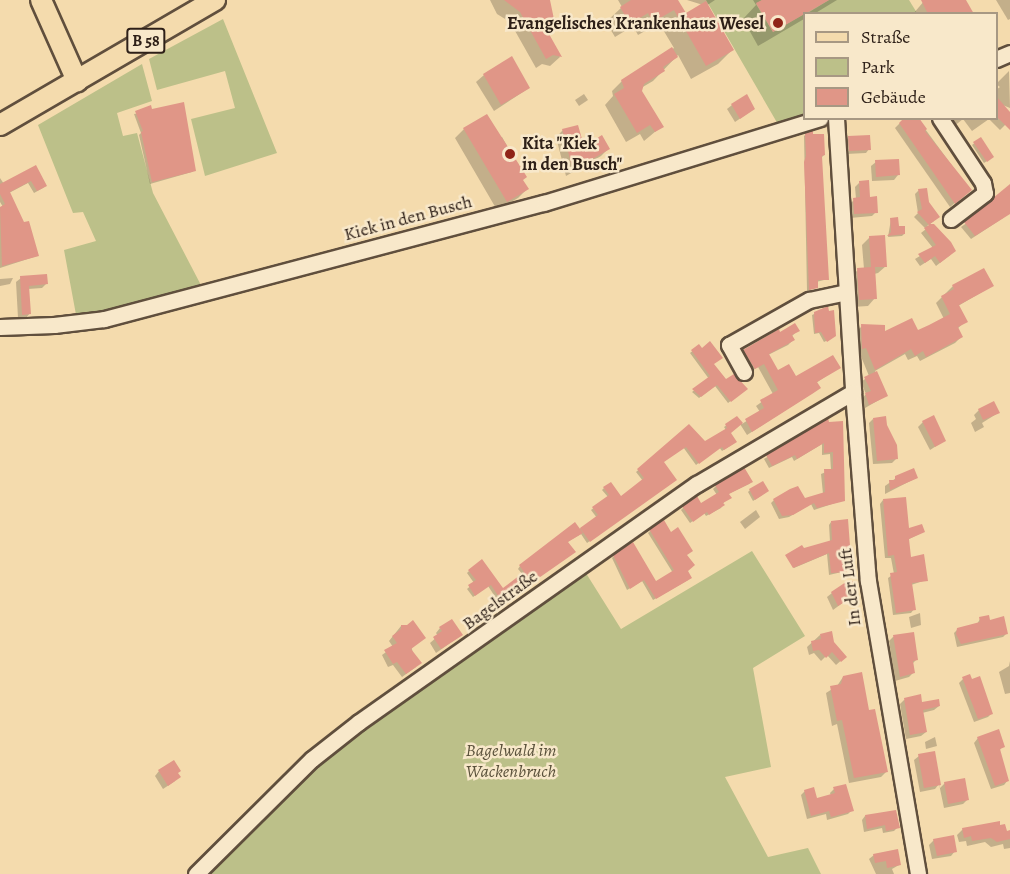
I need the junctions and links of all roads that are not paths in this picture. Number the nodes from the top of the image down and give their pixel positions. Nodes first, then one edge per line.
1 (41, 0) edge
2 (215, 0) edge
3 (77, 81) junction
4 (814, 120) edge
5 (836, 120) edge
6 (942, 120) edge
7 (0, 125) edge
8 (951, 219) dead end
9 (846, 292) junction
10 (0, 327) edge
11 (744, 372) dead end
12 (853, 392) junction
13 (196, 874) edge
14 (918, 874) edge

1 - 3 main road
2 - 3 main road, B 58
3 - 7 main road
4 - 10 street, Kiek in den Busch
5 - 9 street, In der Luft
6 - 8 street
9 - 11 street
9 - 12 street, In der Luft
12 - 13 street, Bagelstraße
12 - 14 street, In der Luft

